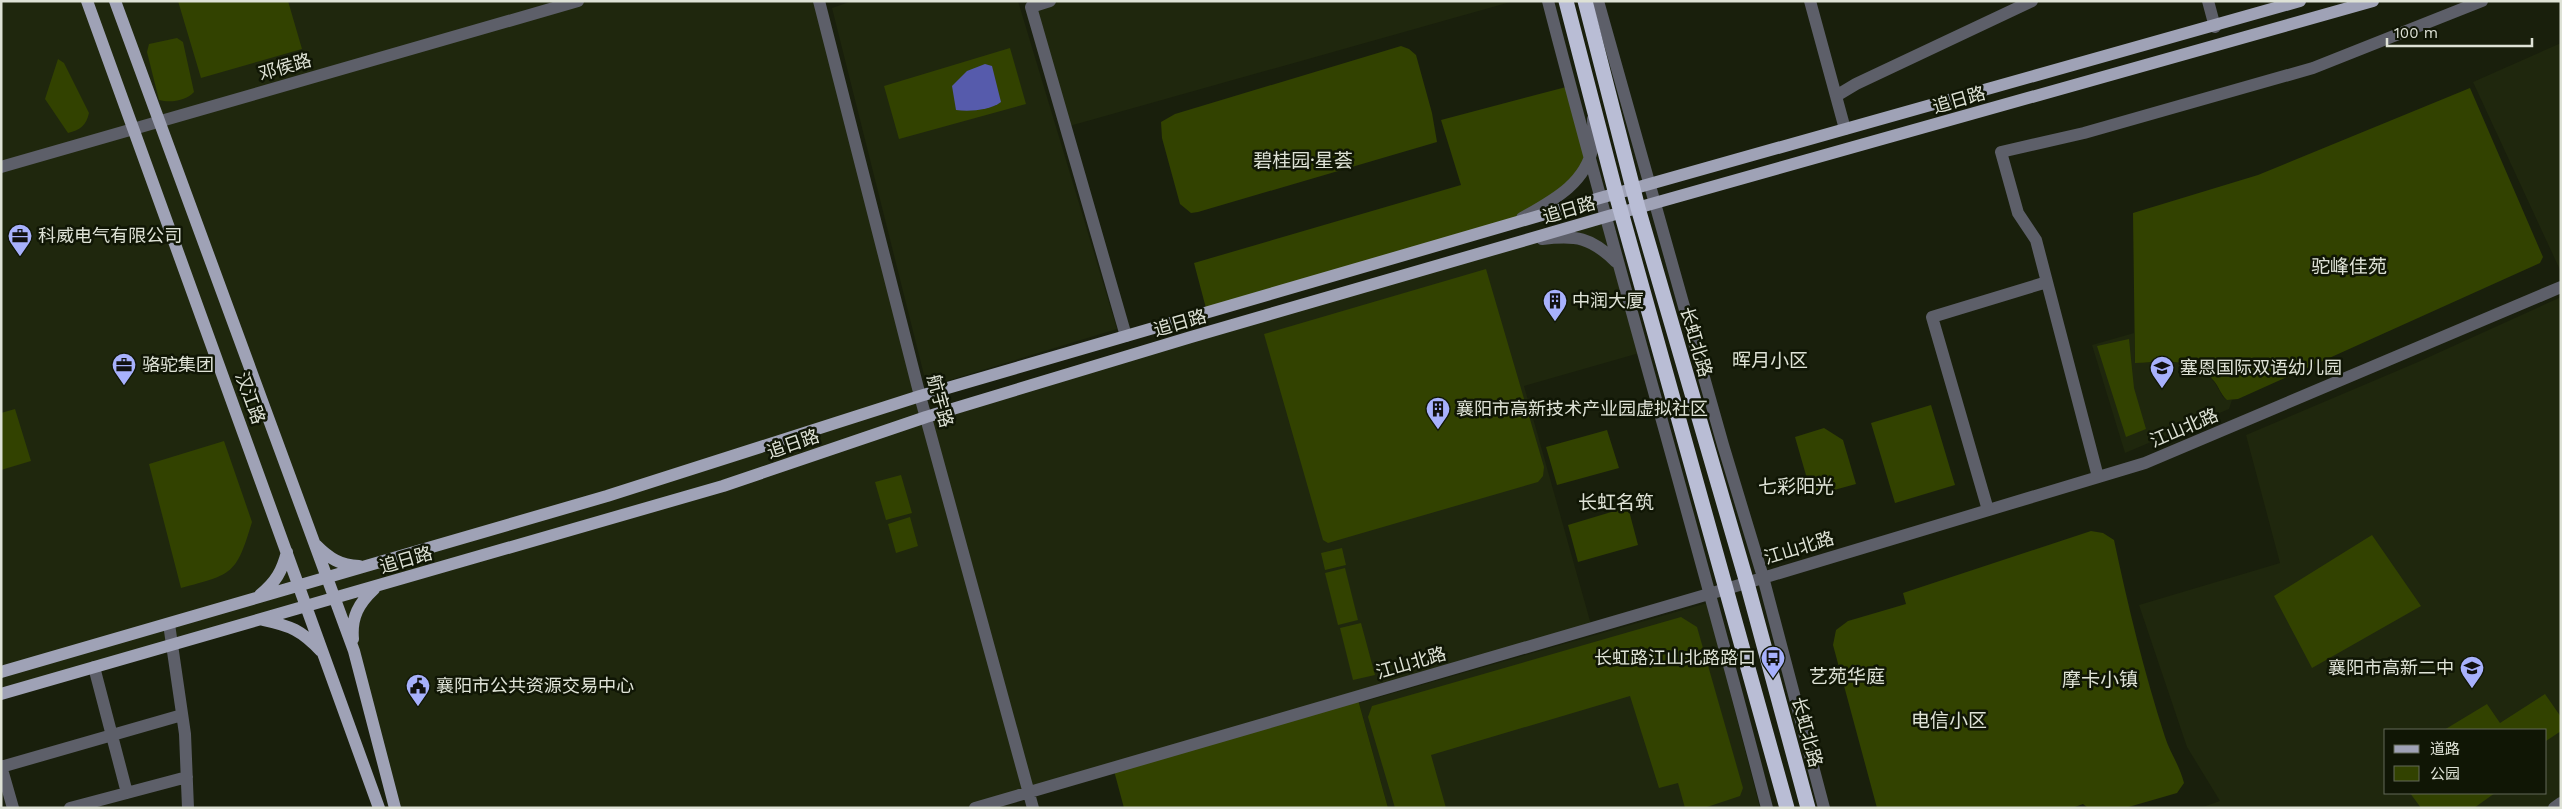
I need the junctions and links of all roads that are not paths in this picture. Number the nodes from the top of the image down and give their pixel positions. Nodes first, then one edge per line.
1 (87, 1) edge
2 (115, 1) edge
3 (578, 1) edge
4 (818, 1) edge
5 (1050, 1) edge
6 (1548, 1) edge
7 (1566, 1) edge
8 (1595, 1) edge
9 (1810, 1) edge
10 (2032, 1) edge
11 (2208, 1) edge
12 (2300, 1) edge
13 (2373, 1) edge
14 (2482, 1) edge
15 (2214, 27) junction
16 (1836, 96) junction
17 (1592, 102) junction
18 (159, 121) junction
19 (134, 128) junction
20 (1846, 129) junction
21 (1590, 159) junction
22 (1, 167) edge
23 (1651, 184) junction
24 (1633, 189) junction
25 (1616, 194) junction
26 (1600, 198) junction
27 (1656, 203) junction
28 (1638, 208) junction
29 (1622, 213) junction
30 (1605, 217) junction
31 (1512, 224) junction
32 (1522, 242) junction
33 (1618, 264) junction
34 (2047, 282) junction
35 (2561, 286) edge
36 (1643, 290) junction
37 (1126, 336) junction
38 (920, 396) junction
39 (926, 417) junction
40 (2098, 478) junction
41 (1988, 510) junction
42 (314, 543) junction
43 (287, 552) junction
44 (367, 566) junction
45 (1763, 577) junction
46 (327, 578) junction
47 (1747, 583) junction
48 (299, 586) junction
49 (377, 586) junction
50 (1719, 591) junction
51 (334, 598) junction
52 (255, 599) junction
53 (307, 606) junction
54 (261, 619) junction
55 (169, 624) junction
56 (172, 645) junction
57 (354, 651) junction
58 (325, 655) junction
59 (94, 667) junction
60 (1, 672) edge
61 (1, 694) edge
62 (182, 716) junction
63 (112, 736) junction
64 (1, 767) edge
65 (187, 777) junction
66 (127, 792) junction
67 (1029, 792) junction
68 (2561, 803) edge
69 (13, 808) edge
70 (70, 808) edge
71 (188, 808) edge
72 (379, 808) edge
73 (395, 808) edge
74 (975, 808) edge
75 (1033, 808) edge
76 (1767, 808) edge
77 (1786, 808) edge
78 (1808, 808) edge
79 (1824, 808) edge
80 (2554, 808) edge

1 - 19 main road, 汉江路
2 - 18 main road, 汉江路
3 - 18 street, 邓侯路
4 - 38 street, 航宇路
5 - 37 street
6 - 21 street
7 - 17 highway, 长虹北路
8 - 23 street
8 - 24 highway, 长虹北路
9 - 16 street
10 - 16 street
11 - 15 street
12 - 15 main road, 追日路
13 - 27 main road, 追日路
14 - 34 street
15 - 20 main road, 追日路
16 - 20 street
17 - 21 street
17 - 25 highway, 长虹北路
18 - 19 street, 邓侯路
18 - 42 main road, 汉江路
19 - 22 street, 邓侯路
19 - 43 main road, 汉江路
20 - 23 main road, 追日路
21 - 26 street
21 - 31 street
23 - 24 main road, 追日路
23 - 27 street
24 - 25 main road, 追日路
24 - 28 highway, 长虹北路
25 - 26 main road, 追日路
25 - 29 highway, 长虹北路
26 - 30 street
26 - 31 main road, 追日路
27 - 28 main road, 追日路
27 - 45 street
28 - 29 main road, 追日路
28 - 47 highway, 长虹北路
29 - 30 main road, 追日路
29 - 36 highway, 长虹北路
30 - 32 main road, 追日路
30 - 33 street
31 - 37 main road, 追日路
32 - 33 street
32 - 39 main road, 追日路
33 - 36 street
33 - 50 street
34 - 40 street
34 - 41 street
35 - 40 street, 江山北路
36 - 50 highway, 长虹北路
37 - 38 main road, 追日路
38 - 39 street, 航宇路
38 - 44 main road, 追日路
39 - 49 main road, 追日路
39 - 67 street, 航宇路
40 - 41 street, 江山北路
41 - 45 street, 江山北路
42 - 44 main road
42 - 46 main road, 汉江路
43 - 48 main road, 汉江路
43 - 52 main road
44 - 46 main road, 追日路
45 - 47 street, 江山北路
45 - 79 street
46 - 48 main road, 追日路
46 - 51 main road, 汉江路
47 - 50 street, 江山北路
47 - 78 highway, 长虹北路
48 - 52 main road, 追日路
48 - 53 main road, 汉江路
49 - 51 main road, 追日路
49 - 57 main road
50 - 67 street, 江山北路
50 - 76 street
50 - 77 highway, 长虹北路
51 - 53 main road, 追日路
51 - 57 main road, 汉江路
52 - 55 main road, 追日路
53 - 54 main road, 追日路
53 - 58 main road, 汉江路
54 - 56 main road, 追日路
54 - 58 main road
55 - 56 street
55 - 60 main road, 追日路
56 - 59 main road, 追日路
56 - 62 street
57 - 73 main road, 汉江路
58 - 72 main road, 汉江路
59 - 61 main road, 追日路
59 - 63 street
62 - 63 street
62 - 65 street
63 - 64 street
63 - 66 street
64 - 69 street
65 - 66 street
65 - 71 street
66 - 70 street
67 - 74 street, 江山北路
67 - 75 street, 航宇路
68 - 80 street

